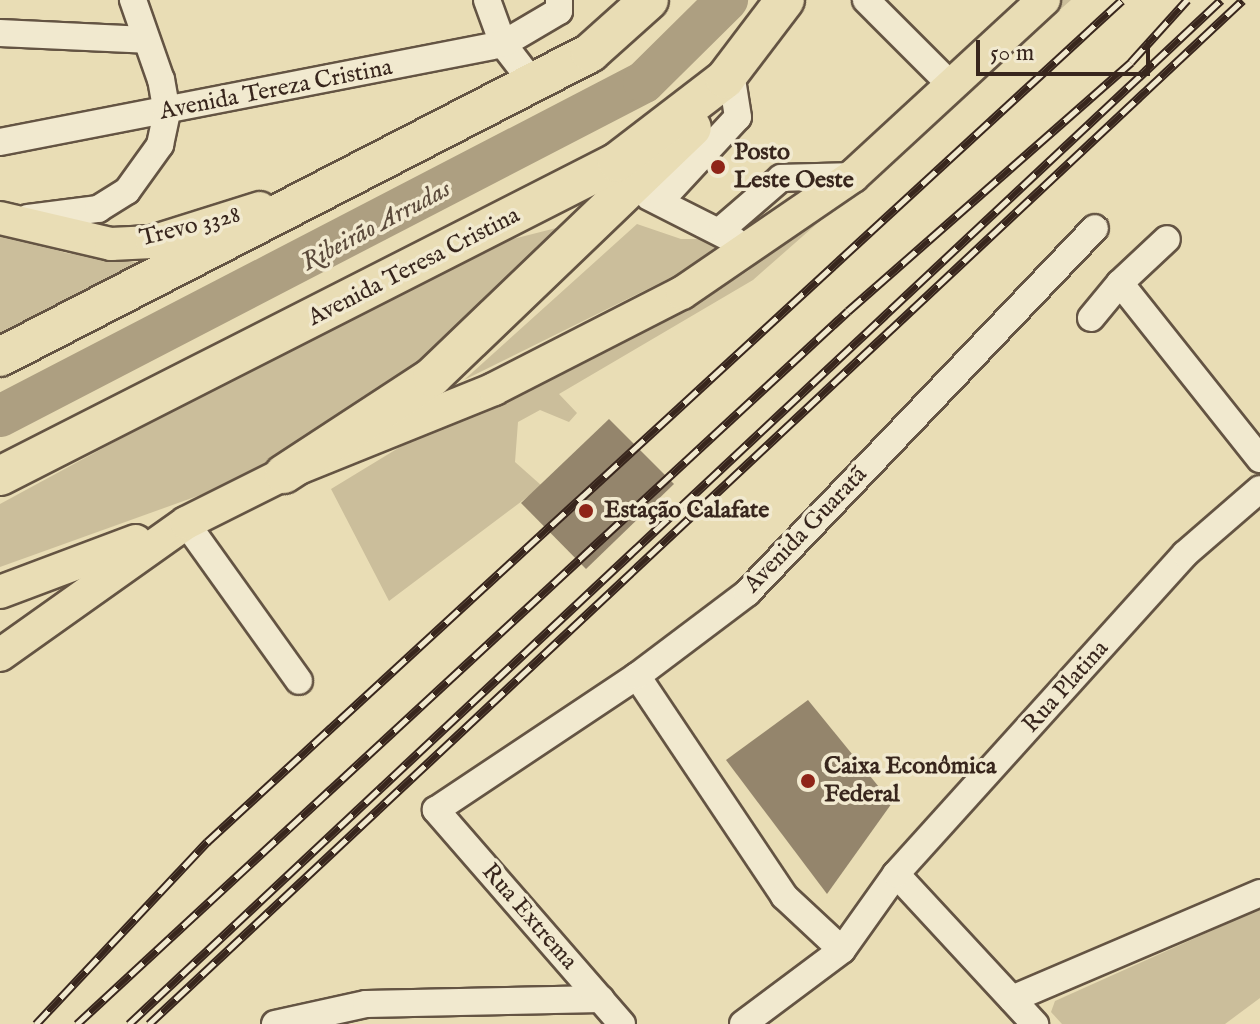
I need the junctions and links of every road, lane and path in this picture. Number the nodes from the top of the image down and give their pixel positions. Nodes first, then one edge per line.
1 (133, 0) edge
2 (487, 0) edge
3 (649, 0) edge
4 (785, 0) edge
5 (866, 0) edge
6 (1044, 0) edge
7 (564, 4) edge
8 (0, 33) edge
9 (146, 40) junction
10 (503, 44) junction
11 (728, 76) junction
12 (948, 82) junction
13 (533, 83) junction
14 (167, 113) junction
15 (0, 142) edge
16 (678, 164) junction
17 (371, 169) junction
18 (853, 176) junction
19 (626, 195) junction
20 (663, 198) junction
21 (2, 218) edge
22 (1095, 228) dead end
23 (722, 229) junction
24 (1167, 239) dead end
25 (466, 241) junction
26 (747, 250) junction
27 (1120, 283) junction
28 (1091, 318) dead end
29 (0, 357) edge
30 (1260, 459) edge
31 (284, 474) junction
32 (0, 476) edge
33 (1260, 489) edge
34 (186, 523) junction
35 (0, 592) edge
36 (0, 655) edge
37 (637, 676) junction
38 (299, 681) dead end
39 (436, 810) joint
40 (896, 874) junction
41 (1260, 893) edge
42 (842, 950) junction
43 (601, 999) junction
44 (1012, 999) junction
45 (275, 1024) edge
46 (622, 1024) edge
47 (743, 1024) edge
48 (1035, 1024) edge

1 - 9 street
2 - 10 street
3 - 13 highway
4 - 11 highway, Avenida Teresa Cristina
5 - 12 street
6 - 12 main road
7 - 10 street, Avenida Tereza Cristina
8 - 9 street
9 - 14 street
10 - 13 street
10 - 14 street, Avenida Tereza Cristina
11 - 16 highway
11 - 25 highway, Avenida Teresa Cristina
12 - 18 main road
13 - 17 highway
14 - 15 street, Avenida Tereza Cristina
14 - 21 street
16 - 19 highway
16 - 20 street
17 - 21 main road, Trevo 3328
17 - 29 highway
18 - 23 street
18 - 26 main road
19 - 20 street
19 - 25 highway
19 - 31 highway
20 - 23 street
22 - 37 street, Avenida Guaratã
23 - 26 street
24 - 27 street
25 - 32 highway, Avenida Teresa Cristina
26 - 31 main road
27 - 28 street
27 - 30 street
31 - 34 main road
33 - 40 street, Rua Platina
34 - 35 main road
34 - 36 main road
34 - 38 street
37 - 39 street, Avenida Guaratã
37 - 42 street
39 - 43 street, Rua Extrema
40 - 42 street, Rua Platina
40 - 44 street
41 - 44 street
42 - 47 street, Rua Platina
43 - 45 street
43 - 46 street, Rua Extrema
44 - 48 street

